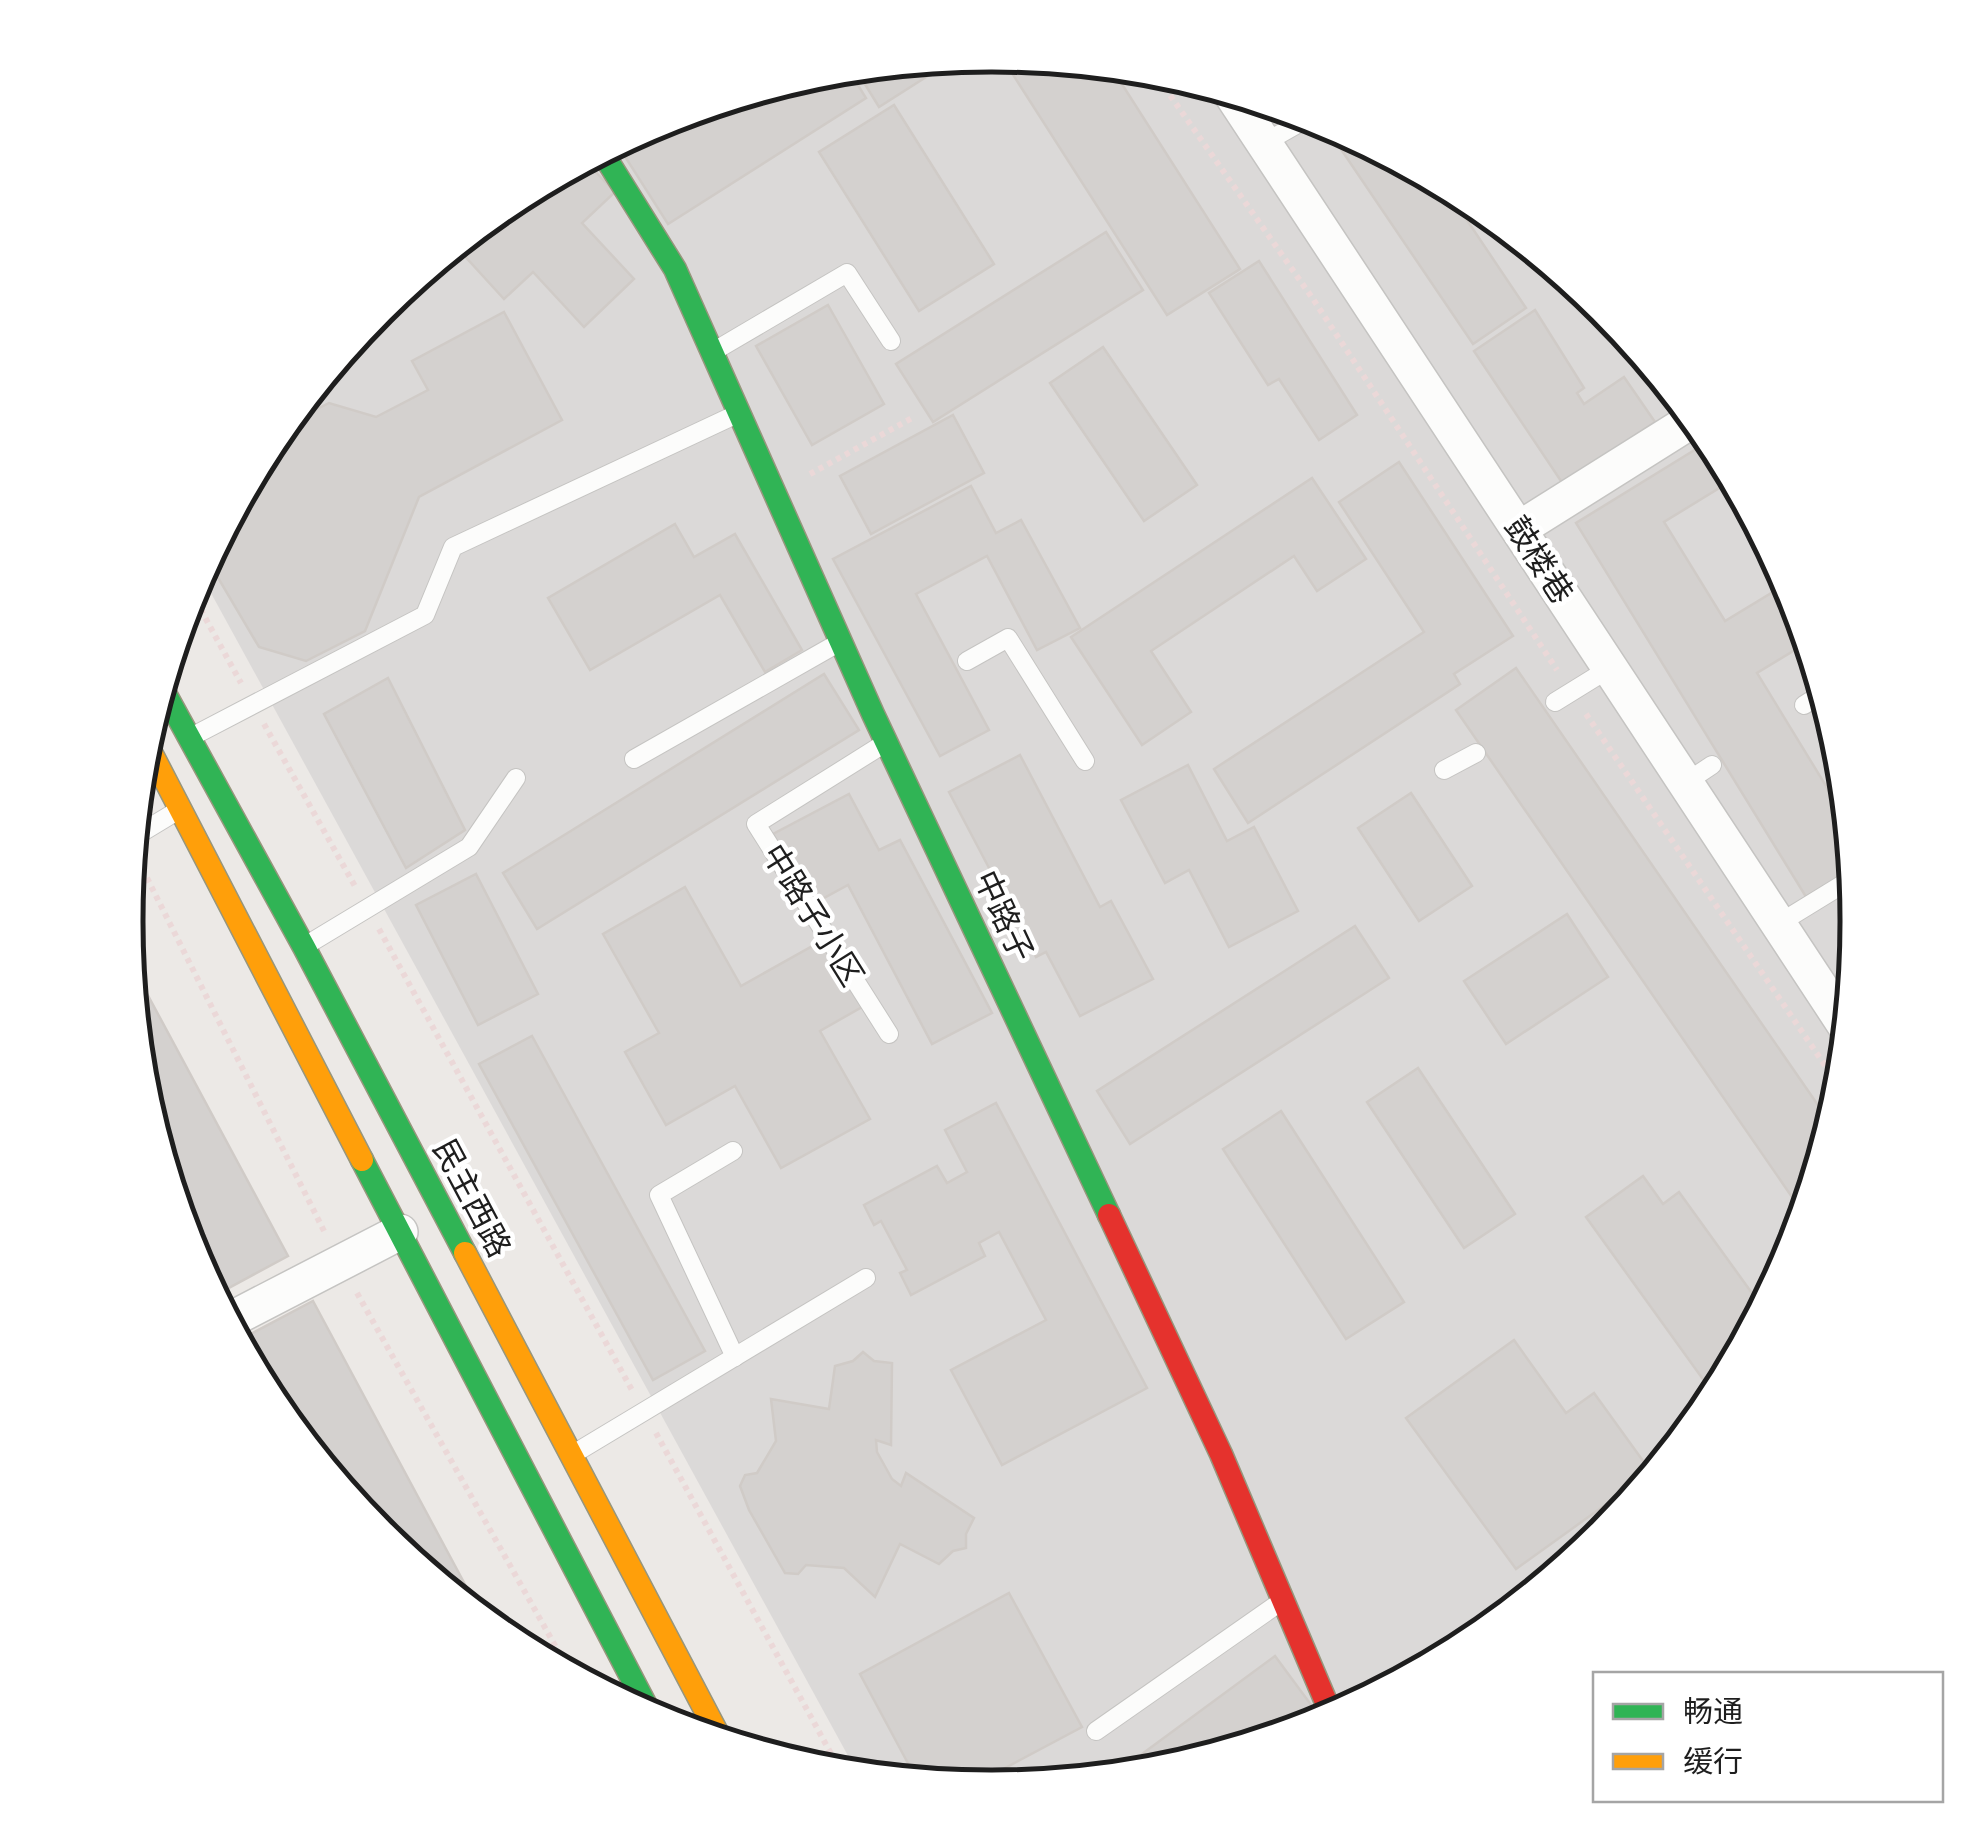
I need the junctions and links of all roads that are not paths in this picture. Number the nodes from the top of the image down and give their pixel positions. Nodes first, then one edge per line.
1 (1243, 111) edge
2 (1291, 128) edge
3 (1264, 143) junction
4 (610, 163) edge
5 (891, 341) dead end
6 (711, 353) junction
7 (738, 414) junction
8 (1681, 427) edge
9 (1519, 530) junction
10 (840, 642) junction
11 (967, 661) dead end
12 (1610, 668) junction
13 (1564, 697) road end
14 (1811, 701) edge
15 (171, 705) edge
16 (1804, 705) dead end
17 (188, 739) junction
18 (886, 742) junction
19 (1476, 753) dead end
20 (634, 759) dead end
21 (1085, 761) dead end
22 (158, 763) edge
23 (1444, 770) dead end
24 (516, 778) dead end
25 (182, 808) junction
26 (148, 828) edge
27 (1839, 887) edge
28 (1778, 924) junction
29 (304, 946) junction
30 (1835, 1010) edge
31 (890, 1034) dead end
32 (733, 1151) dead end
33 (400, 1232) junction
34 (866, 1278) dead end
35 (241, 1314) edge
36 (735, 1357) junction
37 (570, 1456) junction
38 (1283, 1600) junction
39 (639, 1692) edge
40 (1326, 1701) edge
41 (712, 1721) edge
42 (1096, 1731) dead end

1 - 3 street, 鼓楼巷
2 - 3 lane
3 - 9 street, 鼓楼巷
4 - 6 main road, 中路子
5 - 6 lane
6 - 7 main road, 中路子
7 - 10 main road, 中路子
7 - 17 lane
8 - 9 street
9 - 12 street, 鼓楼巷
10 - 18 main road, 中路子
10 - 20 lane
11 - 21 lane
12 - 13 lane
12 - 28 street, 鼓楼巷
14 - 16 lane
15 - 17 main road, 民主西路
17 - 29 main road, 民主西路
18 - 31 lane, 中路子小区
18 - 38 main road, 中路子
19 - 23 lane
22 - 25 main road
24 - 29 lane
25 - 26 lane
25 - 33 main road
27 - 28 lane
28 - 30 street, 鼓楼巷
29 - 37 main road, 民主西路
32 - 36 lane
33 - 35 street
33 - 39 main road
34 - 36 lane
36 - 37 lane
37 - 41 main road, 民主西路
38 - 40 main road, 中路子
38 - 42 lane

